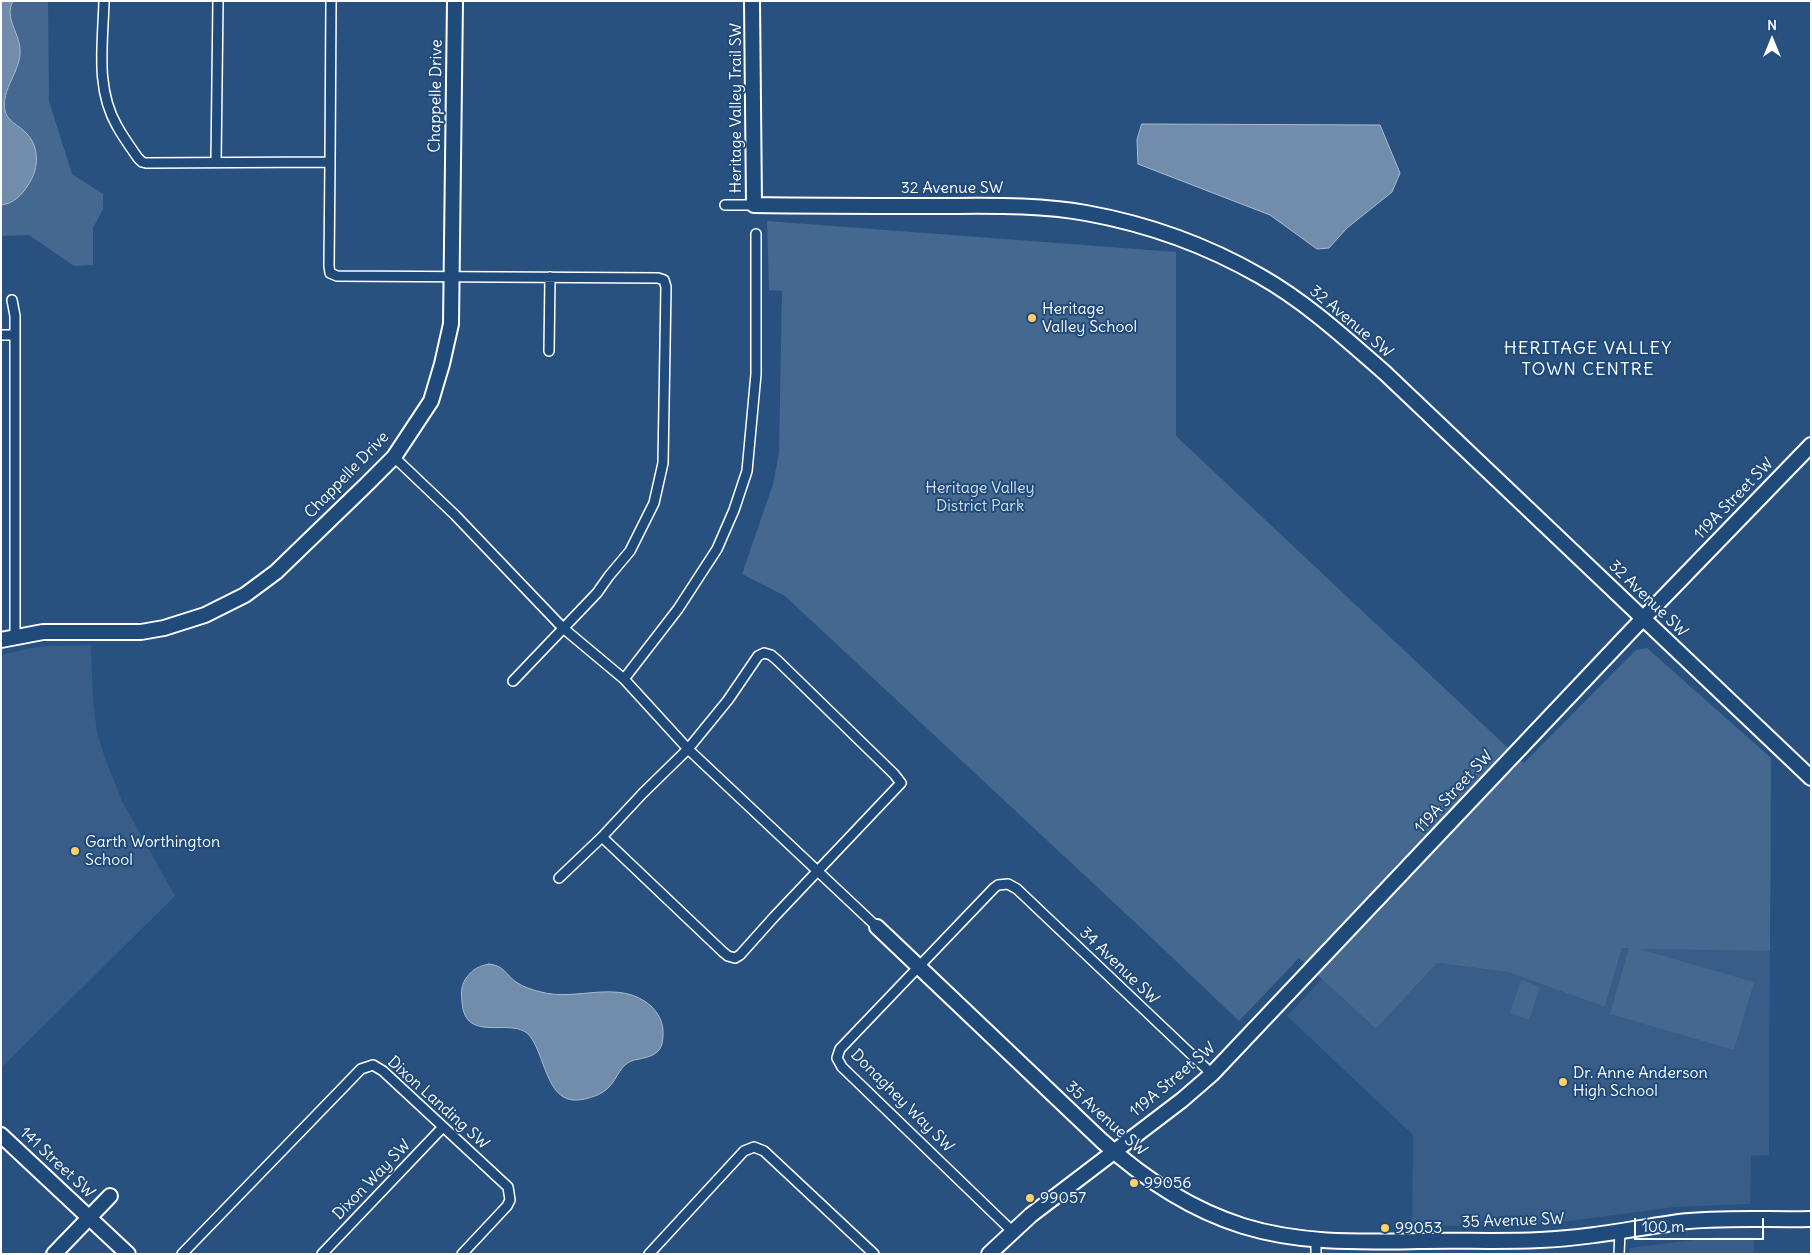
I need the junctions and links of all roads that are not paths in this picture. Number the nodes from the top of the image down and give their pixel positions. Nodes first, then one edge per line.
1 (104, 1) edge
2 (218, 1) edge
3 (331, 1) edge
4 (455, 1) edge
5 (753, 4) edge
6 (216, 162) junction
7 (330, 162) junction
8 (725, 205) dead end
9 (754, 206) junction
10 (756, 234) dead end
11 (452, 276) junction
12 (550, 277) junction
13 (12, 300) dead end
14 (1, 334) edge
15 (15, 334) junction
16 (548, 352) dead end
17 (1811, 445) edge
18 (394, 456) junction
19 (1643, 618) junction
20 (564, 628) junction
21 (16, 636) junction
22 (1, 640) edge
23 (624, 679) junction
24 (512, 681) dead end
25 (688, 749) junction
26 (1811, 778) edge
27 (602, 838) junction
28 (819, 870) junction
29 (559, 878) dead end
30 (878, 927) joint
31 (919, 967) junction
32 (1212, 1074) junction
33 (443, 1127) junction
34 (1, 1135) edge
35 (1113, 1152) junction
36 (110, 1196) dead end
37 (90, 1217) junction
38 (1811, 1219) edge
39 (1012, 1231) junction
40 (1620, 1232) junction
41 (1316, 1247) edge
42 (1439, 1247) edge
43 (54, 1254) edge
44 (128, 1254) edge
45 (182, 1254) edge
46 (322, 1254) edge
47 (462, 1254) edge
48 (649, 1254) edge
49 (874, 1254) edge
50 (989, 1254) edge
51 (1619, 1254) edge

1 - 6 street
2 - 6 street
3 - 7 street
4 - 11 street, Chappelle Drive
5 - 9 street, Heritage Valley Trail SW
6 - 7 street
7 - 11 street
8 - 9 street, 32 Avenue SW
9 - 19 street, 32 Avenue SW
10 - 23 street
11 - 12 street
11 - 18 street, Chappelle Drive
12 - 16 street
12 - 20 street
13 - 15 street
14 - 15 street
15 - 21 street
17 - 19 street, 119A Street SW
18 - 20 street
18 - 21 street, Chappelle Drive
19 - 26 street, 32 Avenue SW
19 - 32 street, 119A Street SW
20 - 23 street
20 - 24 street
21 - 22 street, Chappelle Drive
23 - 25 street
25 - 27 street
25 - 28 street
25 - 28 street
27 - 28 street
27 - 29 street
28 - 30 street
30 - 31 street, 35 Avenue SW
31 - 32 street, 34 Avenue SW
31 - 35 street, 35 Avenue SW
31 - 39 street, Donaghey Way SW
32 - 35 street, 119A Street SW
33 - 45 street, Dixon Landing SW
33 - 46 street, Dixon Way SW
33 - 47 street, Dixon Landing SW
34 - 37 street, 141 Street SW
35 - 39 street, 119A Street SW
35 - 41 street, 35 Avenue SW
36 - 37 street
37 - 43 street
37 - 44 street, 141 Street SW
38 - 40 street, 35 Avenue SW
39 - 50 street, 119A Street SW
40 - 42 street, 35 Avenue SW
40 - 51 street
41 - 42 street, 35 Avenue SW
48 - 49 street

